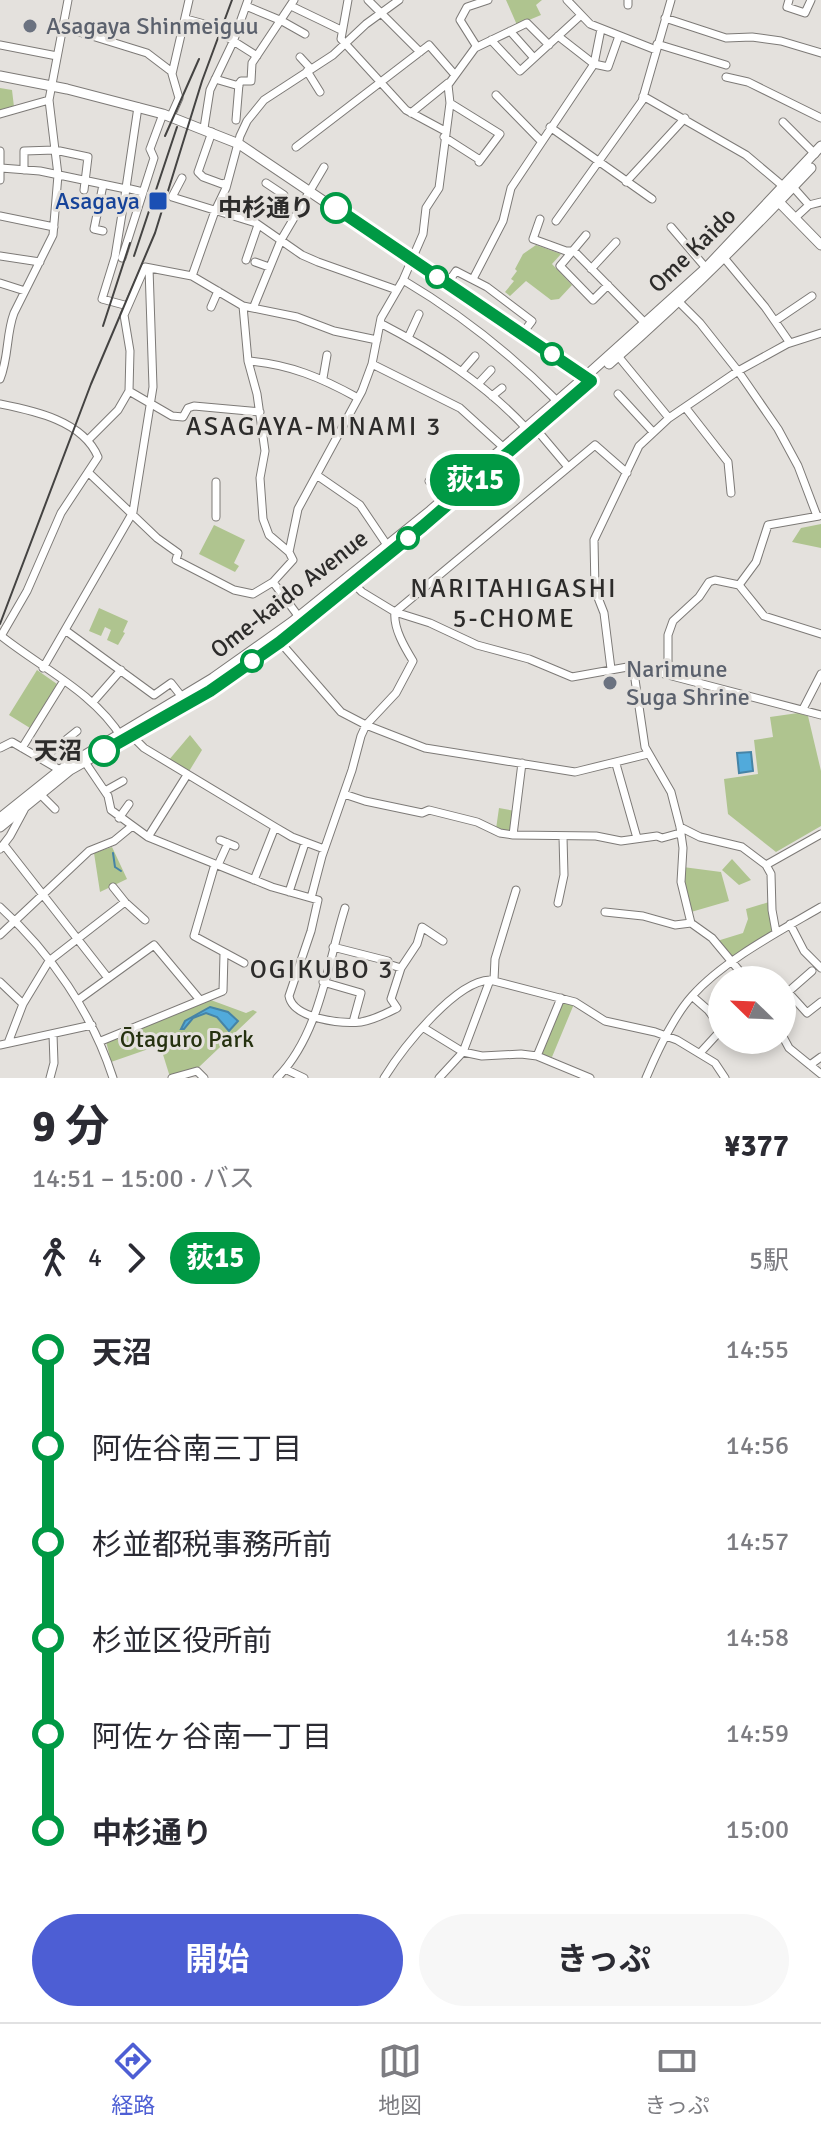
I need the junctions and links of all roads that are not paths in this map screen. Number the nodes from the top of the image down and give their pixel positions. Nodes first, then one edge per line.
1 (68, 0) edge
2 (189, 0) edge
3 (348, 0) edge
4 (368, 0) edge
5 (399, 0) edge
6 (488, 0) edge
7 (567, 0) edge
8 (671, 0) edge
9 (789, 0) edge
10 (811, 0) edge
11 (247, 3) edge
12 (293, 3) edge
13 (464, 4) edge
14 (381, 13) junction
15 (580, 16) junction
16 (665, 18) junction
17 (186, 19) junction
18 (282, 21) junction
19 (63, 27) junction
20 (601, 29) junction
21 (341, 30) junction
22 (510, 31) junction
23 (305, 34) dead end
24 (558, 36) junction
25 (619, 36) junction
26 (491, 40) junction
27 (233, 42) junction
28 (345, 44) junction
29 (0, 45) edge
30 (549, 45) junction
31 (477, 47) junction
32 (656, 47) junction
33 (420, 52) junction
34 (821, 53) edge
35 (57, 56) junction
36 (257, 56) junction
37 (300, 57) dead end
38 (534, 58) junction
39 (594, 64) junction
40 (726, 65) dead end
41 (309, 70) junction
42 (172, 74) junction
43 (0, 76) edge
44 (726, 77) dead end
45 (215, 79) junction
46 (452, 79) junction
47 (381, 83) junction
48 (52, 86) junction
49 (239, 86) junction
50 (320, 92) dead end
51 (496, 95) dead end
52 (643, 96) junction
53 (49, 100) junction
54 (450, 103) junction
55 (138, 107) junction
56 (411, 113) junction
57 (0, 114) edge
58 (167, 115) junction
59 (685, 118) junction
60 (821, 118) edge
61 (236, 120) dead end
62 (783, 122) dead end
63 (550, 127) junction
64 (208, 130) junction
65 (445, 134) junction
66 (541, 141) junction
67 (239, 144) junction
68 (133, 147) junction
69 (296, 147) dead end
70 (150, 149) junction
71 (55, 150) junction
72 (0, 151) edge
73 (819, 152) edge
74 (597, 162) junction
75 (324, 167) dead end
76 (1, 168) edge
77 (24, 170) junction
78 (58, 175) junction
79 (288, 176) junction
80 (182, 178) dead end
81 (0, 180) edge
82 (626, 182) junction
83 (226, 183) junction
84 (266, 183) dead end
85 (103, 185) junction
86 (85, 186) junction
87 (788, 187) junction
88 (126, 189) junction
89 (309, 190) junction
90 (143, 192) junction
91 (652, 199) dead end
92 (777, 200) junction
93 (125, 201) junction
94 (821, 202) edge
95 (139, 205) junction
96 (809, 205) junction
97 (215, 211) junction
98 (0, 216) edge
99 (795, 218) junction
100 (540, 219) dead end
101 (556, 221) dead end
102 (258, 225) junction
103 (54, 227) junction
104 (671, 227) dead end
105 (103, 231) dead end
106 (586, 235) dead end
107 (819, 239) edge
108 (281, 240) junction
109 (616, 242) dead end
110 (574, 251) junction
111 (0, 256) edge
112 (122, 258) dead end
113 (725, 259) junction
114 (411, 260) junction
115 (40, 262) junction
116 (147, 267) junction
117 (269, 267) junction
118 (706, 268) junction
119 (591, 269) junction
120 (192, 276) junction
121 (473, 279) junction
122 (403, 280) junction
123 (0, 283) edge
124 (447, 284) junction
125 (608, 285) junction
126 (397, 290) junction
127 (25, 291) junction
128 (218, 291) junction
129 (812, 296) dead end
130 (676, 299) junction
131 (128, 306) junction
132 (243, 306) junction
133 (254, 306) junction
134 (211, 307) dead end
135 (419, 314) dead end
136 (775, 321) junction
137 (380, 323) junction
138 (645, 323) junction
139 (821, 333) edge
140 (522, 334) junction
141 (408, 338) junction
142 (377, 340) junction
143 (790, 343) junction
144 (327, 355) dead end
145 (475, 356) dead end
146 (618, 356) junction
147 (248, 361) junction
148 (372, 364) junction
149 (491, 370) dead end
150 (462, 371) junction
151 (738, 371) junction
152 (323, 378) junction
153 (0, 379) edge
154 (588, 379) junction
155 (478, 384) junction
156 (502, 388) dead end
157 (129, 391) junction
158 (618, 394) dead end
159 (492, 396) junction
160 (358, 398) junction
161 (557, 401) junction
162 (152, 402) junction
163 (0, 404) edge
164 (685, 407) junction
165 (260, 412) junction
166 (669, 418) junction
167 (531, 428) junction
168 (653, 432) junction
169 (88, 440) junction
170 (503, 447) junction
171 (568, 467) junction
172 (89, 473) junction
173 (627, 473) junction
174 (318, 476) junction
175 (429, 481) dead end
176 (216, 482) dead end
177 (731, 493) dead end
178 (444, 498) junction
179 (133, 512) junction
180 (819, 516) edge
181 (216, 517) dead end
182 (387, 545) junction
183 (289, 552) junction
184 (273, 582) junction
185 (353, 583) junction
186 (739, 585) junction
187 (283, 596) junction
188 (276, 602) dead end
189 (395, 612) junction
190 (299, 617) junction
191 (65, 630) junction
192 (821, 634) edge
193 (1, 635) edge
194 (280, 642) junction
195 (633, 666) junction
196 (43, 668) junction
197 (611, 669) junction
198 (121, 670) junction
199 (821, 674) edge
200 (668, 675) junction
201 (63, 682) junction
202 (182, 697) junction
203 (93, 702) junction
204 (803, 709) junction
205 (821, 715) edge
206 (366, 725) junction
207 (77, 731) dead end
208 (125, 737) junction
209 (67, 739) junction
210 (0, 748) edge
211 (22, 748) junction
212 (648, 754) junction
213 (42, 759) junction
214 (83, 759) junction
215 (522, 763) junction
216 (616, 764) junction
217 (60, 770) junction
218 (187, 775) junction
219 (123, 781) dead end
220 (105, 791) junction
221 (40, 794) junction
222 (344, 794) junction
223 (25, 802) junction
224 (129, 804) dead end
225 (55, 809) dead end
226 (119, 818) junction
227 (4, 821) edge
228 (131, 827) junction
229 (275, 827) junction
230 (680, 830) junction
231 (12, 832) junction
232 (821, 834) edge
233 (513, 835) junction
234 (148, 837) junction
235 (563, 837) junction
236 (637, 838) junction
237 (228, 843) dead end
238 (305, 843) junction
239 (2, 847) edge
240 (324, 849) junction
241 (216, 864) junction
242 (766, 865) junction
243 (254, 880) junction
244 (113, 887) dead end
245 (516, 890) dead end
246 (289, 892) junction
247 (44, 894) junction
248 (311, 898) junction
249 (125, 902) junction
250 (558, 903) dead end
251 (0, 907) edge
252 (345, 908) dead end
253 (818, 908) edge
254 (609, 912) dead end
255 (821, 919) edge
256 (145, 920) dead end
257 (15, 921) junction
258 (691, 923) junction
259 (790, 924) junction
260 (776, 932) junction
261 (0, 935) edge
262 (78, 938) junction
263 (443, 941) dead end
264 (333, 947) junction
265 (224, 954) junction
266 (49, 961) junction
267 (244, 963) dead end
268 (732, 963) junction
269 (735, 966) edge
270 (401, 968) junction
271 (821, 968) edge
272 (812, 971) dead end
273 (108, 978) junction
274 (492, 980) junction
275 (0, 982) edge
276 (323, 982) junction
277 (796, 985) edge
278 (692, 996) junction
279 (561, 998) junction
280 (78, 1000) junction
281 (200, 1000) junction
282 (821, 1002) edge
283 (23, 1004) junction
284 (796, 1004) edge
285 (313, 1018) junction
286 (353, 1022) junction
287 (92, 1025) junction
288 (424, 1028) junction
289 (53, 1034) junction
290 (666, 1036) junction
291 (101, 1041) junction
292 (4, 1044) edge
293 (463, 1052) junction
294 (700, 1053) junction
295 (796, 1054) edge
296 (537, 1056) junction
297 (821, 1057) edge
298 (810, 1065) junction
299 (285, 1069) junction
300 (821, 1074) edge
301 (50, 1078) edge
302 (113, 1078) edge
303 (172, 1078) edge
304 (204, 1078) edge
305 (277, 1078) edge
306 (304, 1078) edge
307 (384, 1078) edge
308 (439, 1078) edge
309 (590, 1078) edge
310 (646, 1078) edge
311 (725, 1078) edge

1 - 19 street
2 - 17 street
3 - 21 street
4 - 14 street
5 - 14 street
6 - 13 street
7 - 15 street
8 - 16 street
9 - 10 street
11 - 18 street
11 - 27 street
12 - 18 street
12 - 21 street
13 - 31 street
14 - 28 street
14 - 33 street
15 - 20 street
15 - 24 street
16 - 32 street
16 - 34 street
17 - 27 street
17 - 42 street
18 - 23 street
18 - 36 street
19 - 35 street
19 - 42 street
20 - 25 street
20 - 39 street
21 - 28 street
22 - 26 street
22 - 30 street
22 - 38 street
24 - 30 street
24 - 39 street
25 - 32 street
25 - 39 street
26 - 31 street
26 - 38 street
27 - 36 street
27 - 45 street
28 - 41 street
28 - 47 street
29 - 35 street
30 - 38 street
31 - 46 street
32 - 40 street
32 - 52 street
33 - 46 street
33 - 47 street
35 - 48 street
36 - 49 street
37 - 41 street
39 - 63 street
41 - 50 street
41 - 67 street
42 - 58 street
43 - 48 main road
44 - 60 street
45 - 49 street
45 - 64 street
46 - 54 street
46 - 56 street
47 - 56 street
47 - 69 street
48 - 53 street
48 - 55 main road
49 - 61 street
51 - 66 street
52 - 59 street
52 - 74 street
53 - 57 street
53 - 71 street
54 - 65 street
54 - 65 street
55 - 58 main road
55 - 68 street
56 - 65 street
58 - 64 main road
58 - 70 street
59 - 82 street
59 - 87 street
62 - 73 street
63 - 66 street
63 - 74 street
64 - 67 main road
64 - 83 street
65 - 114 street
66 - 121 street
67 - 79 main road
67 - 83 street
68 - 70 street
68 - 88 street
70 - 90 street
71 - 77 street
71 - 78 street
71 - 86 street
72 - 76 street
73 - 87 main road, Ome Kaido
74 - 82 street
74 - 101 street
75 - 89 street
76 - 77 street
76 - 81 street
77 - 78 street
78 - 86 street
78 - 103 street
79 - 84 street
79 - 89 main road
80 - 97 street
82 - 91 street
83 - 97 street
85 - 86 street
85 - 88 street
85 - 105 street
87 - 92 main road, Ome Kaido
87 - 96 street
88 - 90 street
88 - 93 street
89 - 108 street
89 - 114 main road
90 - 95 street
92 - 99 main road
92 - 113 main road, Ome Kaido
92 - 118 main road, Ome Kaido
93 - 95 street
93 - 131 street
94 - 96 street
95 - 112 street
96 - 99 street
97 - 102 street
97 - 120 street
98 - 103 street
99 - 107 main road
100 - 110 street
102 - 108 street
102 - 117 street
103 - 115 street
104 - 118 street
106 - 110 street
108 - 117 street
108 - 126 street
109 - 119 street
110 - 119 street
110 - 125 street
111 - 115 street
113 - 130 main road, Ome Kaido
113 - 136 street
114 - 122 street
114 - 124 main road
115 - 127 street
116 - 120 street
116 - 131 street
116 - 162 street
117 - 133 street
118 - 130 main road, Ome Kaido
119 - 125 street
120 - 128 street
121 - 124 street
121 - 140 street
122 - 126 street
122 - 161 street
123 - 127 street
124 - 140 main road
125 - 138 street
126 - 137 street
127 - 153 street
128 - 132 street
128 - 134 street
129 - 136 street
130 - 138 main road, Ome Kaido
130 - 146 main road, Ome Kaido
130 - 151 street
131 - 157 street
132 - 133 street
132 - 147 street
133 - 142 street
135 - 141 street
136 - 143 street
137 - 141 street
137 - 142 street
138 - 154 main road, Ome Kaido
139 - 143 street
140 - 154 main road
141 - 150 street
142 - 148 street
143 - 151 street
144 - 152 street
145 - 150 street
146 - 154 main road, Ome Kaido
146 - 166 street
147 - 152 street
147 - 165 street
148 - 160 street
148 - 170 street
149 - 155 street
150 - 155 street
151 - 164 street
151 - 180 street
152 - 160 street
154 - 161 main road, Ome-kaido Avenue
154 - 167 main road, Ome-kaido Avenue
155 - 159 street
156 - 159 street
157 - 162 street
157 - 169 street
158 - 168 street
159 - 167 street
160 - 174 street
161 - 167 main road, Ome-kaido Avenue
162 - 165 street
162 - 179 street
163 - 169 street
164 - 166 street
164 - 177 street
165 - 183 street
166 - 168 street
167 - 170 main road, Ome-kaido Avenue
167 - 171 street
167 - 185 main road, Ome-kaido Avenue
168 - 173 street
169 - 172 street
170 - 178 main road, Ome-kaido Avenue
171 - 173 street
171 - 189 street
172 - 179 street
172 - 193 street
173 - 197 street
174 - 182 street
174 - 183 street
175 - 178 street
176 - 181 street
178 - 182 main road, Ome-kaido Avenue
179 - 184 street
179 - 191 street
180 - 186 street
182 - 190 main road, Ome-kaido Avenue
183 - 184 street
184 - 187 street
185 - 189 street
185 - 194 main road, Ome-kaido Avenue
186 - 192 street
186 - 200 street
187 - 188 street
187 - 190 street
189 - 197 street
189 - 206 street
190 - 202 main road, Ome-kaido Avenue
191 - 196 street
191 - 198 street
193 - 196 street
194 - 206 street
194 - 208 main road, Ome-kaido Avenue
195 - 197 street
195 - 200 street
195 - 212 street
196 - 201 street
198 - 202 street
198 - 203 street
199 - 204 street
200 - 204 street
201 - 203 street
201 - 211 street
202 - 208 main road, Ome-kaido Avenue
203 - 208 street
204 - 205 street
206 - 215 street
206 - 222 street
207 - 209 street
208 - 214 main road, Ome-kaido Avenue
208 - 218 street
209 - 213 street
209 - 214 street
210 - 211 street
211 - 213 street
212 - 216 street
212 - 230 street
213 - 217 street
214 - 217 main road, Ome-kaido Avenue
214 - 220 street
214 - 221 main road, Ome-kaido Avenue
215 - 216 street
215 - 233 street
216 - 236 street
217 - 223 main road, Ome-kaido Avenue
218 - 229 street
218 - 234 street
219 - 220 street
220 - 226 street
221 - 223 main road, Ome-kaido Avenue
221 - 225 street
222 - 233 street
222 - 240 street
223 - 227 main road, Ome-kaido Avenue
223 - 227 main road, Ome-kaido Avenue
223 - 231 street
224 - 226 street
226 - 228 street
227 - 231 street
227 - 231 street
228 - 234 street
228 - 247 street
229 - 238 street
229 - 243 street
230 - 236 street
230 - 242 street
230 - 258 street
231 - 239 street
232 - 242 street
233 - 235 street
234 - 241 street
235 - 236 street
235 - 250 street
237 - 241 street
238 - 240 street
238 - 246 street
239 - 247 street
240 - 248 street
241 - 243 street
241 - 265 street
242 - 260 street
243 - 246 street
244 - 249 street
245 - 274 street
246 - 248 street
247 - 257 street
247 - 262 street
248 - 285 street
249 - 256 street
249 - 262 street
251 - 257 street
252 - 264 street
253 - 255 street
253 - 259 street
254 - 258 street
257 - 261 street
257 - 266 street
258 - 268 street
259 - 260 street
259 - 271 street
260 - 268 street
262 - 266 street
262 - 273 street
263 - 270 street
264 - 270 street
264 - 276 street
265 - 267 street
265 - 281 street
266 - 280 street
266 - 283 street
268 - 269 street
268 - 278 street
270 - 286 street
272 - 277 street
273 - 280 street
273 - 281 street
274 - 279 street
274 - 288 street
274 - 293 street
275 - 283 street
276 - 285 street
276 - 286 street
278 - 290 street
278 - 294 street
279 - 290 street
279 - 296 street
280 - 287 street
281 - 291 street
282 - 284 street
283 - 292 street
285 - 286 street
285 - 299 street
287 - 289 street
287 - 291 street
288 - 293 street
288 - 307 street
289 - 292 street
289 - 301 street
290 - 294 street
290 - 310 street
291 - 302 street
293 - 296 street
293 - 308 street
294 - 311 street
295 - 298 street
296 - 309 street
297 - 298 street
298 - 300 street
299 - 305 street
299 - 306 street
303 - 304 street

